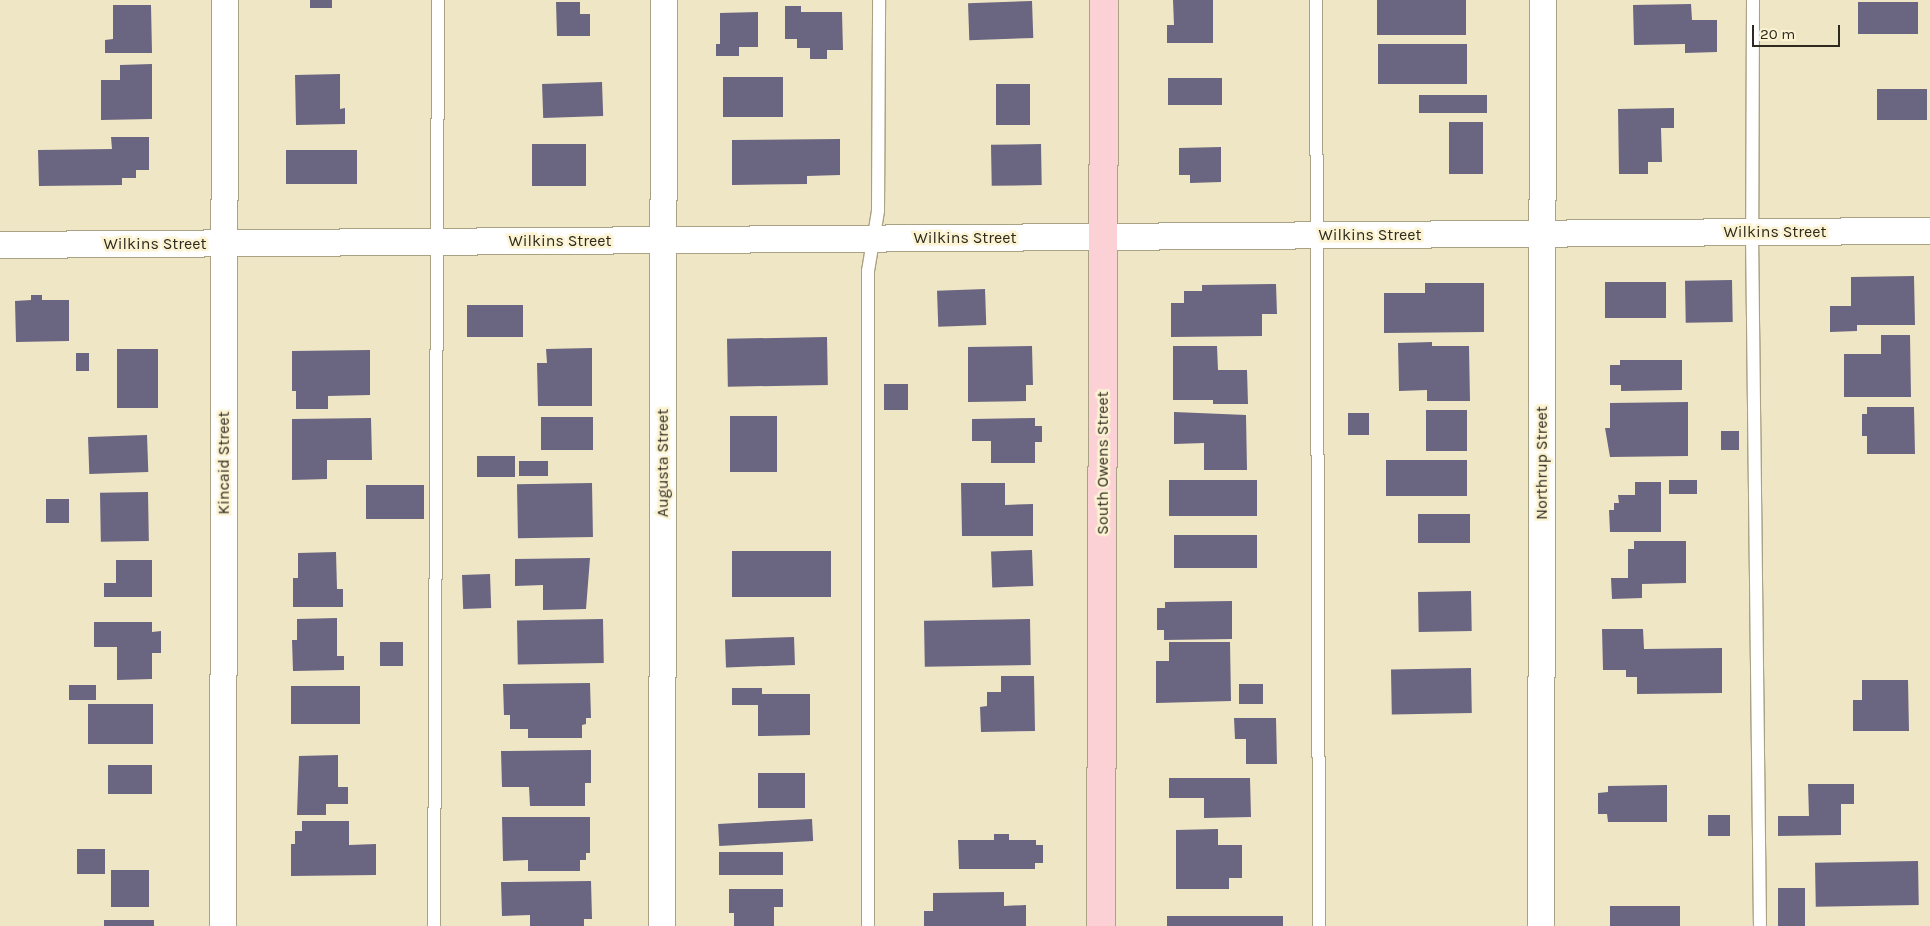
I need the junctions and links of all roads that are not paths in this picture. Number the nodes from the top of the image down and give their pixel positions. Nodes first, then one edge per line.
1 (225, 0) edge
2 (438, 0) edge
3 (664, 0) edge
4 (879, 0) edge
5 (1104, 0) edge
6 (1316, 0) edge
7 (1543, 0) edge
8 (1753, 0) edge
9 (1930, 231) edge
10 (1752, 232) junction
11 (1543, 234) junction
12 (1315, 236) junction
13 (1103, 237) junction
14 (872, 239) junction
15 (664, 240) junction
16 (438, 242) junction
17 (224, 244) junction
18 (0, 245) edge
19 (223, 926) edge
20 (434, 926) edge
21 (662, 926) edge
22 (868, 926) edge
23 (1102, 926) edge
24 (1318, 926) edge
25 (1541, 926) edge
26 (1760, 926) edge

1 - 17 street, Kincaid Street
2 - 16 lane
3 - 15 street, Augusta Street
4 - 14 lane
5 - 13 street, South Owens Street
6 - 12 lane
7 - 11 street, Northrup Street
8 - 10 lane
9 - 10 street, Wilkins Street
10 - 11 street, Wilkins Street
10 - 26 lane
11 - 12 street, Wilkins Street
11 - 25 street, Northrup Street
12 - 13 street, Wilkins Street
12 - 24 lane
13 - 14 street, Wilkins Street
13 - 23 street, South Owens Street
14 - 15 street, Wilkins Street
14 - 22 lane
15 - 16 street, Wilkins Street
15 - 21 street, Augusta Street
16 - 17 street, Wilkins Street
16 - 20 lane
17 - 18 street, Wilkins Street
17 - 19 street, Kincaid Street

